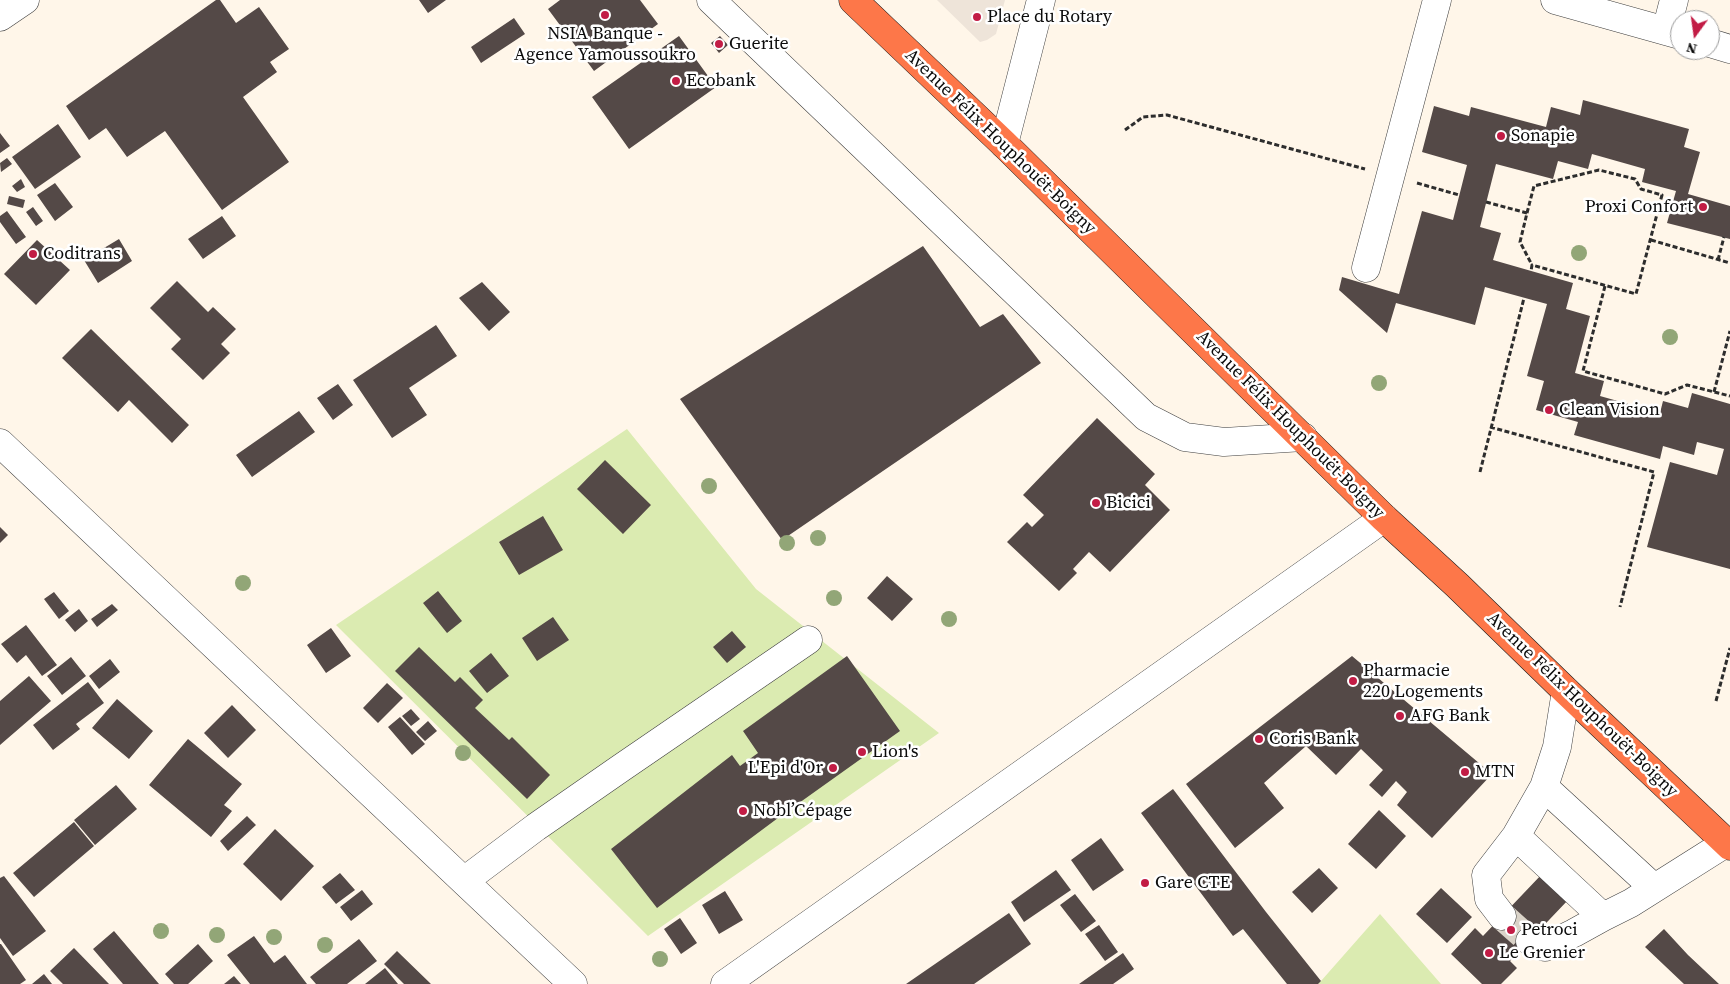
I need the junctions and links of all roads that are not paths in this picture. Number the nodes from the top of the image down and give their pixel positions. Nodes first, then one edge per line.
1 (26, 0) edge
2 (711, 0) edge
3 (853, 0) edge
4 (1041, 0) edge
5 (1437, 0) edge
6 (1555, 0) edge
7 (0, 17) edge
8 (1670, 32) edge
9 (1004, 144) junction
10 (1366, 268) dead end
11 (1303, 437) junction
12 (0, 443) edge
13 (1384, 518) junction
14 (808, 640) dead end
15 (1566, 691) junction
16 (1544, 787) junction
17 (1516, 836) junction
18 (1728, 844) edge
19 (464, 881) junction
20 (1654, 888) junction
21 (1502, 916) tunnel mouth
22 (1603, 916) junction
23 (1530, 941) tunnel mouth
24 (572, 984) edge
25 (725, 984) edge

1 - 7 street
2 - 11 street
3 - 9 highway, Avenue Félix Houphouët-Boigny
4 - 9 street
5 - 10 street
6 - 8 street
9 - 11 highway, Avenue Félix Houphouët-Boigny
11 - 13 highway, Avenue Félix Houphouët-Boigny
12 - 19 street
13 - 15 highway, Avenue Félix Houphouët-Boigny
13 - 25 street
14 - 19 street
15 - 16 street
15 - 18 highway, Avenue Félix Houphouët-Boigny
16 - 17 street
16 - 20 street
17 - 21 street
17 - 22 street
18 - 20 street
19 - 24 street
20 - 22 street
22 - 23 street

